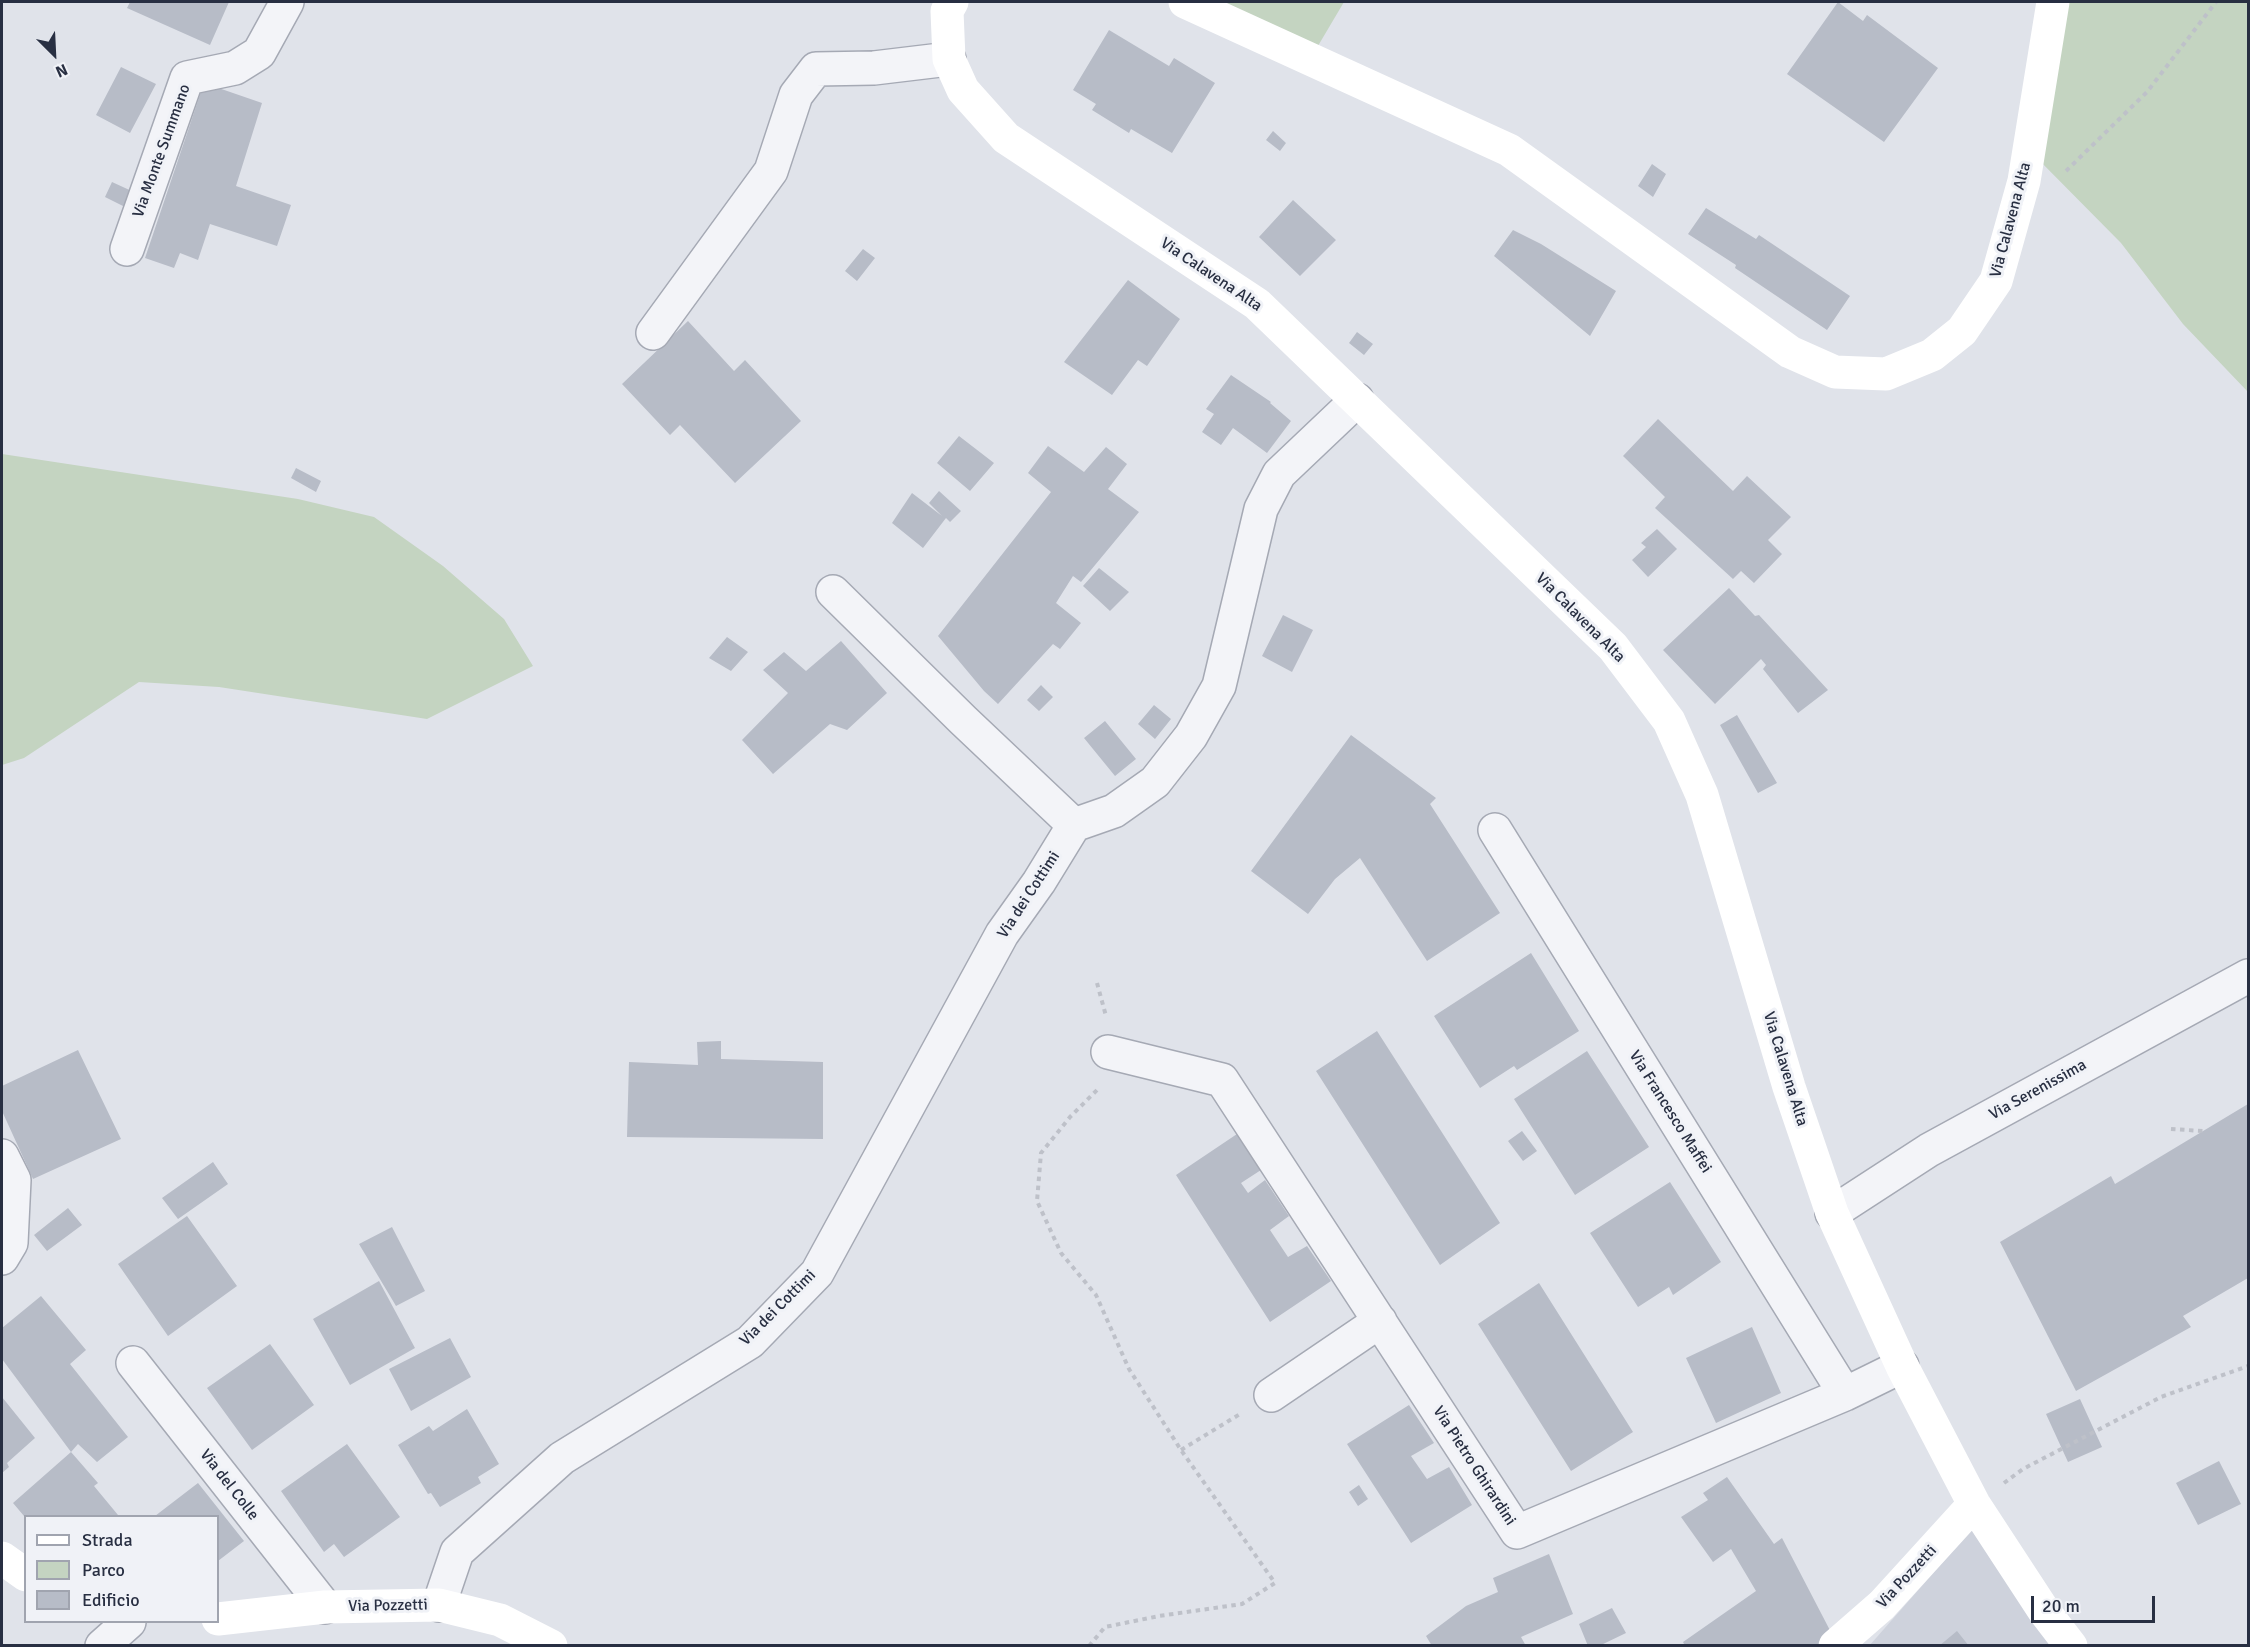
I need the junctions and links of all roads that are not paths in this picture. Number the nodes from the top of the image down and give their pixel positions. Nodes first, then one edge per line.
1 (287, 2) edge
2 (952, 2) edge
3 (1185, 2) edge
4 (2053, 2) edge
5 (949, 59) junction
6 (127, 249) dead end
7 (653, 333) dead end
8 (1357, 400) junction
9 (833, 591) dead end
10 (1074, 825) junction
11 (1496, 830) dead end
12 (2248, 976) edge
13 (1108, 1052) road end
14 (2, 1156) edge
15 (1832, 1213) junction
16 (2, 1258) edge
17 (1380, 1321) junction
18 (133, 1363) dead end
19 (1902, 1366) junction
20 (1845, 1394) junction
21 (1271, 1395) road end
22 (1974, 1504) junction
23 (2, 1558) edge
24 (24, 1574) edge
25 (439, 1605) junction
26 (324, 1607) junction
27 (219, 1619) edge
28 (128, 1623) edge
29 (102, 1646) edge
30 (551, 1646) edge
31 (1835, 1646) edge
32 (2071, 1646) edge

1 - 6 street, Via Monte Summano
2 - 5 street, Via Calavena Alta
3 - 4 street, Via Calavena Alta
5 - 7 street
5 - 8 street, Via Calavena Alta
8 - 10 street
8 - 15 street, Via Calavena Alta
9 - 10 street
10 - 25 street, Via dei Cottimi
11 - 20 street, Via Francesco Maffei
12 - 15 street, Via Serenissima
13 - 17 street, Via Pietro Ghirardini
14 - 16 street
15 - 19 street, Via Calavena Alta
17 - 20 street, Via Pietro Ghirardini
17 - 21 street
18 - 26 street, Via del Colle
19 - 20 street, Via Pietro Ghirardini
19 - 22 street, Via Calavena Alta
22 - 31 street, Via Pozzetti
22 - 32 street, Via Calavena Alta
23 - 24 street
25 - 26 street, Via Pozzetti
25 - 30 street, Via Pozzetti
26 - 27 street, Via Pozzetti
28 - 29 street

